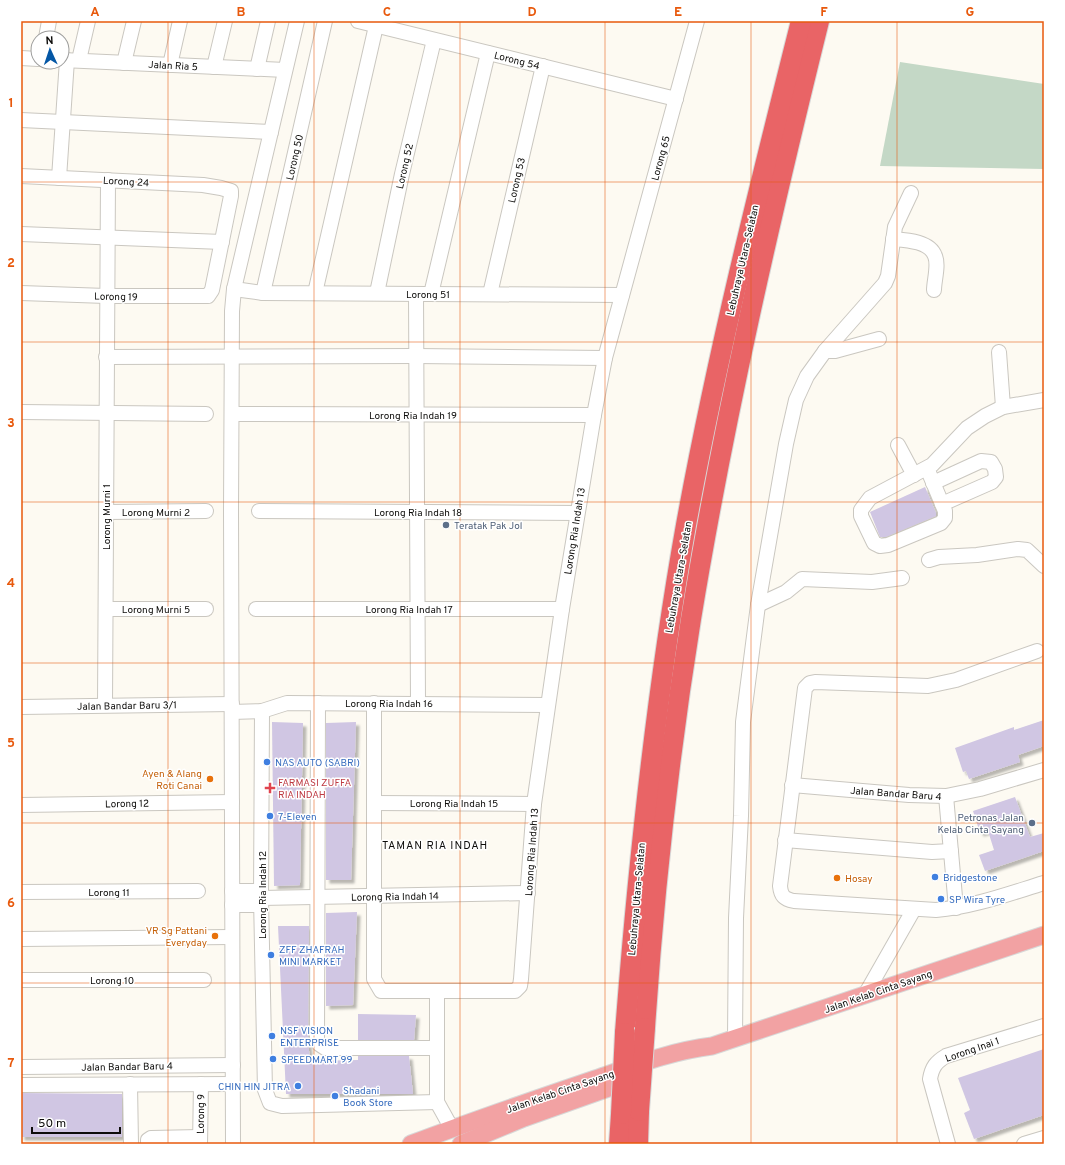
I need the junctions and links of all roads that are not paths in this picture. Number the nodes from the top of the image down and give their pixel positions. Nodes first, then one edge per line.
1 (88, 21) edge
2 (134, 21) edge
3 (180, 21) edge
4 (225, 21) edge
5 (268, 21) edge
6 (297, 21) edge
7 (325, 21) edge
8 (358, 21) edge
9 (697, 21) edge
10 (801, 21) edge
11 (819, 21) edge
12 (376, 26) junction
13 (434, 40) junction
14 (488, 53) junction
15 (70, 58) edge
16 (70, 60) edge
17 (124, 63) junction
18 (170, 65) junction
19 (543, 66) junction
20 (214, 67) junction
21 (257, 69) junction
22 (68, 70) edge
23 (285, 70) junction
24 (676, 99) junction
25 (21, 120) edge
26 (62, 121) junction
27 (271, 132) junction
28 (21, 176) edge
29 (59, 178) junction
30 (108, 180) junction
31 (911, 193) dead end
32 (21, 234) edge
33 (107, 237) junction
34 (893, 239) junction
35 (222, 242) junction
36 (234, 289) junction
37 (934, 290) dead end
38 (21, 292) edge
39 (262, 293) junction
40 (315, 293) junction
41 (377, 293) junction
42 (416, 294) junction
43 (431, 294) junction
44 (490, 294) junction
45 (622, 295) junction
46 (106, 296) junction
47 (879, 339) dead end
48 (825, 351) junction
49 (999, 352) dead end
50 (231, 356) junction
51 (416, 356) junction
52 (106, 357) junction
53 (605, 358) junction
54 (1044, 400) edge
55 (1003, 407) junction
56 (21, 412) edge
57 (106, 414) junction
58 (206, 414) dead end
59 (232, 414) junction
60 (417, 415) junction
61 (594, 415) junction
62 (898, 445) dead end
63 (927, 468) junction
64 (914, 475) junction
65 (934, 483) junction
66 (942, 504) junction
67 (206, 511) dead end
68 (259, 511) dead end
69 (107, 512) junction
70 (417, 512) junction
71 (577, 513) junction
72 (929, 560) dead end
73 (1044, 566) edge
74 (902, 578) dead end
75 (758, 605) junction
76 (106, 609) junction
77 (256, 609) dead end
78 (417, 609) junction
79 (562, 609) junction
80 (206, 610) dead end
81 (1037, 652) dead end
82 (318, 703) junction
83 (374, 703) junction
84 (418, 703) junction
85 (105, 705) junction
86 (547, 705) junction
87 (21, 707) edge
88 (232, 708) junction
89 (262, 711) junction
90 (1044, 770) edge
91 (792, 785) junction
92 (946, 796) junction
93 (232, 802) junction
94 (374, 803) junction
95 (534, 804) junction
96 (21, 805) edge
97 (785, 840) junction
98 (951, 851) junction
99 (1044, 883) edge
100 (198, 891) dead end
101 (21, 892) edge
102 (528, 893) junction
103 (374, 897) junction
104 (232, 898) junction
105 (261, 898) junction
106 (316, 898) junction
107 (956, 908) junction
108 (914, 909) junction
109 (1044, 935) edge
110 (232, 937) junction
111 (21, 938) edge
112 (21, 980) edge
113 (204, 980) dead end
114 (437, 991) junction
115 (865, 995) junction
116 (1044, 1026) edge
117 (735, 1039) junction
118 (712, 1046) junction
119 (436, 1048) junction
120 (233, 1065) junction
121 (21, 1067) edge
122 (130, 1084) junction
123 (201, 1084) junction
124 (233, 1084) junction
125 (21, 1085) edge
126 (437, 1102) junction
127 (630, 1113) junction
128 (452, 1128) junction
129 (1044, 1138) edge
130 (200, 1141) edge
131 (131, 1144) edge
132 (148, 1144) edge
133 (233, 1144) edge
134 (411, 1144) edge
135 (461, 1144) edge
136 (619, 1144) edge
137 (638, 1144) edge
138 (948, 1144) edge
139 (1024, 1144) edge

1 - 15 street
2 - 17 street
3 - 18 street
4 - 20 street
5 - 21 street
6 - 23 street
7 - 39 street, Lorong 50
8 - 12 street, Lorong 54
9 - 24 street, Lorong 65
10 - 127 highway, Lebuhraya Utara–Selatan, bridge
11 - 127 highway, Lebuhraya Utara–Selatan, bridge
12 - 13 street, Lorong 54
12 - 40 street
13 - 14 street, Lorong 54
13 - 41 street, Lorong 52
14 - 19 street, Lorong 54
14 - 43 street
16 - 17 street, Jalan Ria 5
17 - 18 street, Jalan Ria 5
18 - 20 street, Jalan Ria 5
19 - 24 street, Lorong 54
19 - 44 street, Lorong 53
20 - 21 street, Jalan Ria 5
21 - 23 street, Jalan Ria 5
22 - 26 street
23 - 27 street
24 - 45 street, Lorong 65
25 - 26 street
26 - 27 street
26 - 29 street
27 - 36 street
28 - 29 street, Lorong 24
29 - 30 street, Lorong 24
30 - 33 street, Lorong Murni 1
30 - 35 street, Lorong 24
31 - 34 street
32 - 33 street
33 - 35 street
33 - 46 street, Lorong Murni 1
34 - 37 street
34 - 48 street
35 - 46 street, Lorong 19
36 - 39 street, Lorong 51
36 - 50 street
38 - 46 street, Lorong 19
39 - 40 street, Lorong 51
40 - 41 street, Lorong 51
41 - 42 street, Lorong 51
42 - 43 street, Lorong 51
42 - 51 street
43 - 44 street, Lorong 51
44 - 45 street, Lorong 51
45 - 53 street, Lorong Ria Indah 13
46 - 52 street, Lorong Murni 1
47 - 48 street
48 - 75 street
49 - 55 street
50 - 51 street
50 - 52 street
50 - 59 street
51 - 53 street
51 - 60 street
52 - 57 street, Lorong Murni 1
53 - 61 street, Lorong Ria Indah 13
54 - 55 street
55 - 63 street
56 - 57 street
57 - 58 street
57 - 69 street, Lorong Murni 1
59 - 60 street, Lorong Ria Indah 19
59 - 88 street
60 - 61 street, Lorong Ria Indah 19
60 - 70 street
61 - 71 street, Lorong Ria Indah 13
62 - 64 street
63 - 64 street
63 - 65 street
64 - 66 street
65 - 66 street
65 - 66 street
67 - 69 street, Lorong Murni 2
68 - 70 street, Lorong Ria Indah 18
69 - 76 street, Lorong Murni 1
70 - 71 street, Lorong Ria Indah 18
70 - 78 street
71 - 79 street, Lorong Ria Indah 13
72 - 73 street
74 - 75 street
75 - 117 street
76 - 80 street, Lorong Murni 5
76 - 85 street, Lorong Murni 1
77 - 78 street, Lorong Ria Indah 17
78 - 79 street, Lorong Ria Indah 17
78 - 84 street
79 - 86 street, Lorong Ria Indah 13
81 - 91 street
82 - 83 street, Lorong Ria Indah 16
82 - 89 street, Lorong Ria Indah 16
82 - 106 street
83 - 84 street, Lorong Ria Indah 16
83 - 94 street, Lorong Ria Indah 13
84 - 86 street, Lorong Ria Indah 16
85 - 87 street, Jalan Bandar Baru 3/1
85 - 88 street, Jalan Bandar Baru 3/1
86 - 95 street, Lorong Ria Indah 13
88 - 89 street, Lorong Ria Indah 16
88 - 93 street
89 - 105 street, Lorong Ria Indah 12
90 - 92 street, Jalan Bandar Baru 4
91 - 92 street, Jalan Bandar Baru 4
91 - 97 street
92 - 98 street
93 - 96 street, Lorong 12
93 - 104 street
94 - 95 street, Lorong Ria Indah 15
94 - 103 street, Lorong Ria Indah 13
95 - 102 street, Lorong Ria Indah 13
97 - 98 street
97 - 108 street
98 - 107 street
99 - 107 street
100 - 101 street, Lorong 11
102 - 103 street, Lorong Ria Indah 14
102 - 114 street, Lorong Ria Indah 13
103 - 106 street, Lorong Ria Indah 14
103 - 114 street, Lorong Ria Indah 13
104 - 105 street, Lorong Ria Indah 14
104 - 110 street
105 - 106 street, Lorong Ria Indah 14
105 - 126 street, Lorong Ria Indah 12
106 - 119 street
107 - 108 street
108 - 115 street
109 - 115 main road, Jalan Kelab Cinta Sayang
110 - 111 street
110 - 120 street
112 - 113 street, Lorong 10
114 - 119 street
115 - 117 main road, Jalan Kelab Cinta Sayang
116 - 138 street, Lorong Inai 1
117 - 118 main road, Jalan Kelab Cinta Sayang
118 - 128 main road, Jalan Kelab Cinta Sayang
118 - 135 main road, Jalan Kelab Cinta Sayang
119 - 126 street
120 - 121 street, Jalan Bandar Baru 4
120 - 124 street
122 - 123 street, Jalan Bandar Baru 4
122 - 125 street, Jalan Bandar Baru 4
122 - 131 street
123 - 124 street, Jalan Bandar Baru 4
123 - 130 street, Lorong 9
124 - 133 street
126 - 128 street
127 - 136 highway, Lebuhraya Utara–Selatan
127 - 137 highway, Lebuhraya Utara–Selatan
128 - 134 main road, Jalan Kelab Cinta Sayang
129 - 139 street
130 - 132 street

